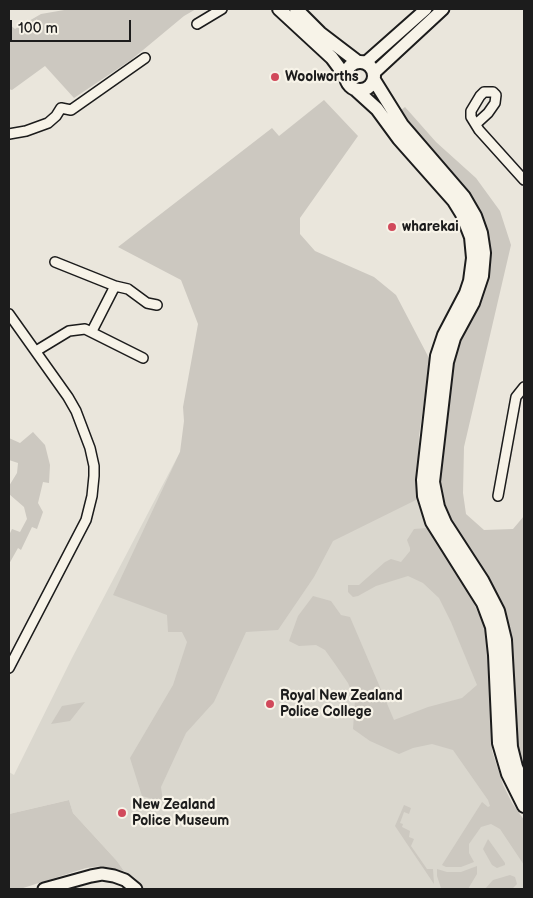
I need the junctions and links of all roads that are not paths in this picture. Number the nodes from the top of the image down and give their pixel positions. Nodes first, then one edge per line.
1 (222, 9) edge
2 (279, 9) edge
3 (296, 9) edge
4 (426, 9) edge
5 (441, 10) edge
6 (197, 24) dead end
7 (399, 33) junction
8 (407, 42) junction
9 (145, 58) dead end
10 (368, 70) junction
11 (346, 76) junction
12 (355, 89) junction
13 (476, 124) dead end
14 (9, 134) edge
15 (524, 180) edge
16 (55, 262) dead end
17 (115, 286) junction
18 (157, 305) dead end
19 (9, 316) edge
20 (92, 331) junction
21 (36, 351) junction
22 (143, 358) dead end
23 (524, 387) edge
24 (498, 496) dead end
25 (9, 668) edge
26 (524, 785) edge
27 (524, 806) edge
28 (44, 889) edge
29 (136, 889) edge

1 - 6 street
2 - 11 main road
3 - 10 main road
4 - 7 street
5 - 8 street
7 - 8 street
7 - 10 street
8 - 10 street
9 - 14 street
10 - 11 main road
10 - 12 main road
10 - 26 main road
11 - 12 main road
12 - 27 main road
13 - 15 street
16 - 17 street
17 - 18 street
17 - 20 street
19 - 21 street
20 - 21 street
20 - 22 street
21 - 25 street
23 - 24 street
28 - 29 street

